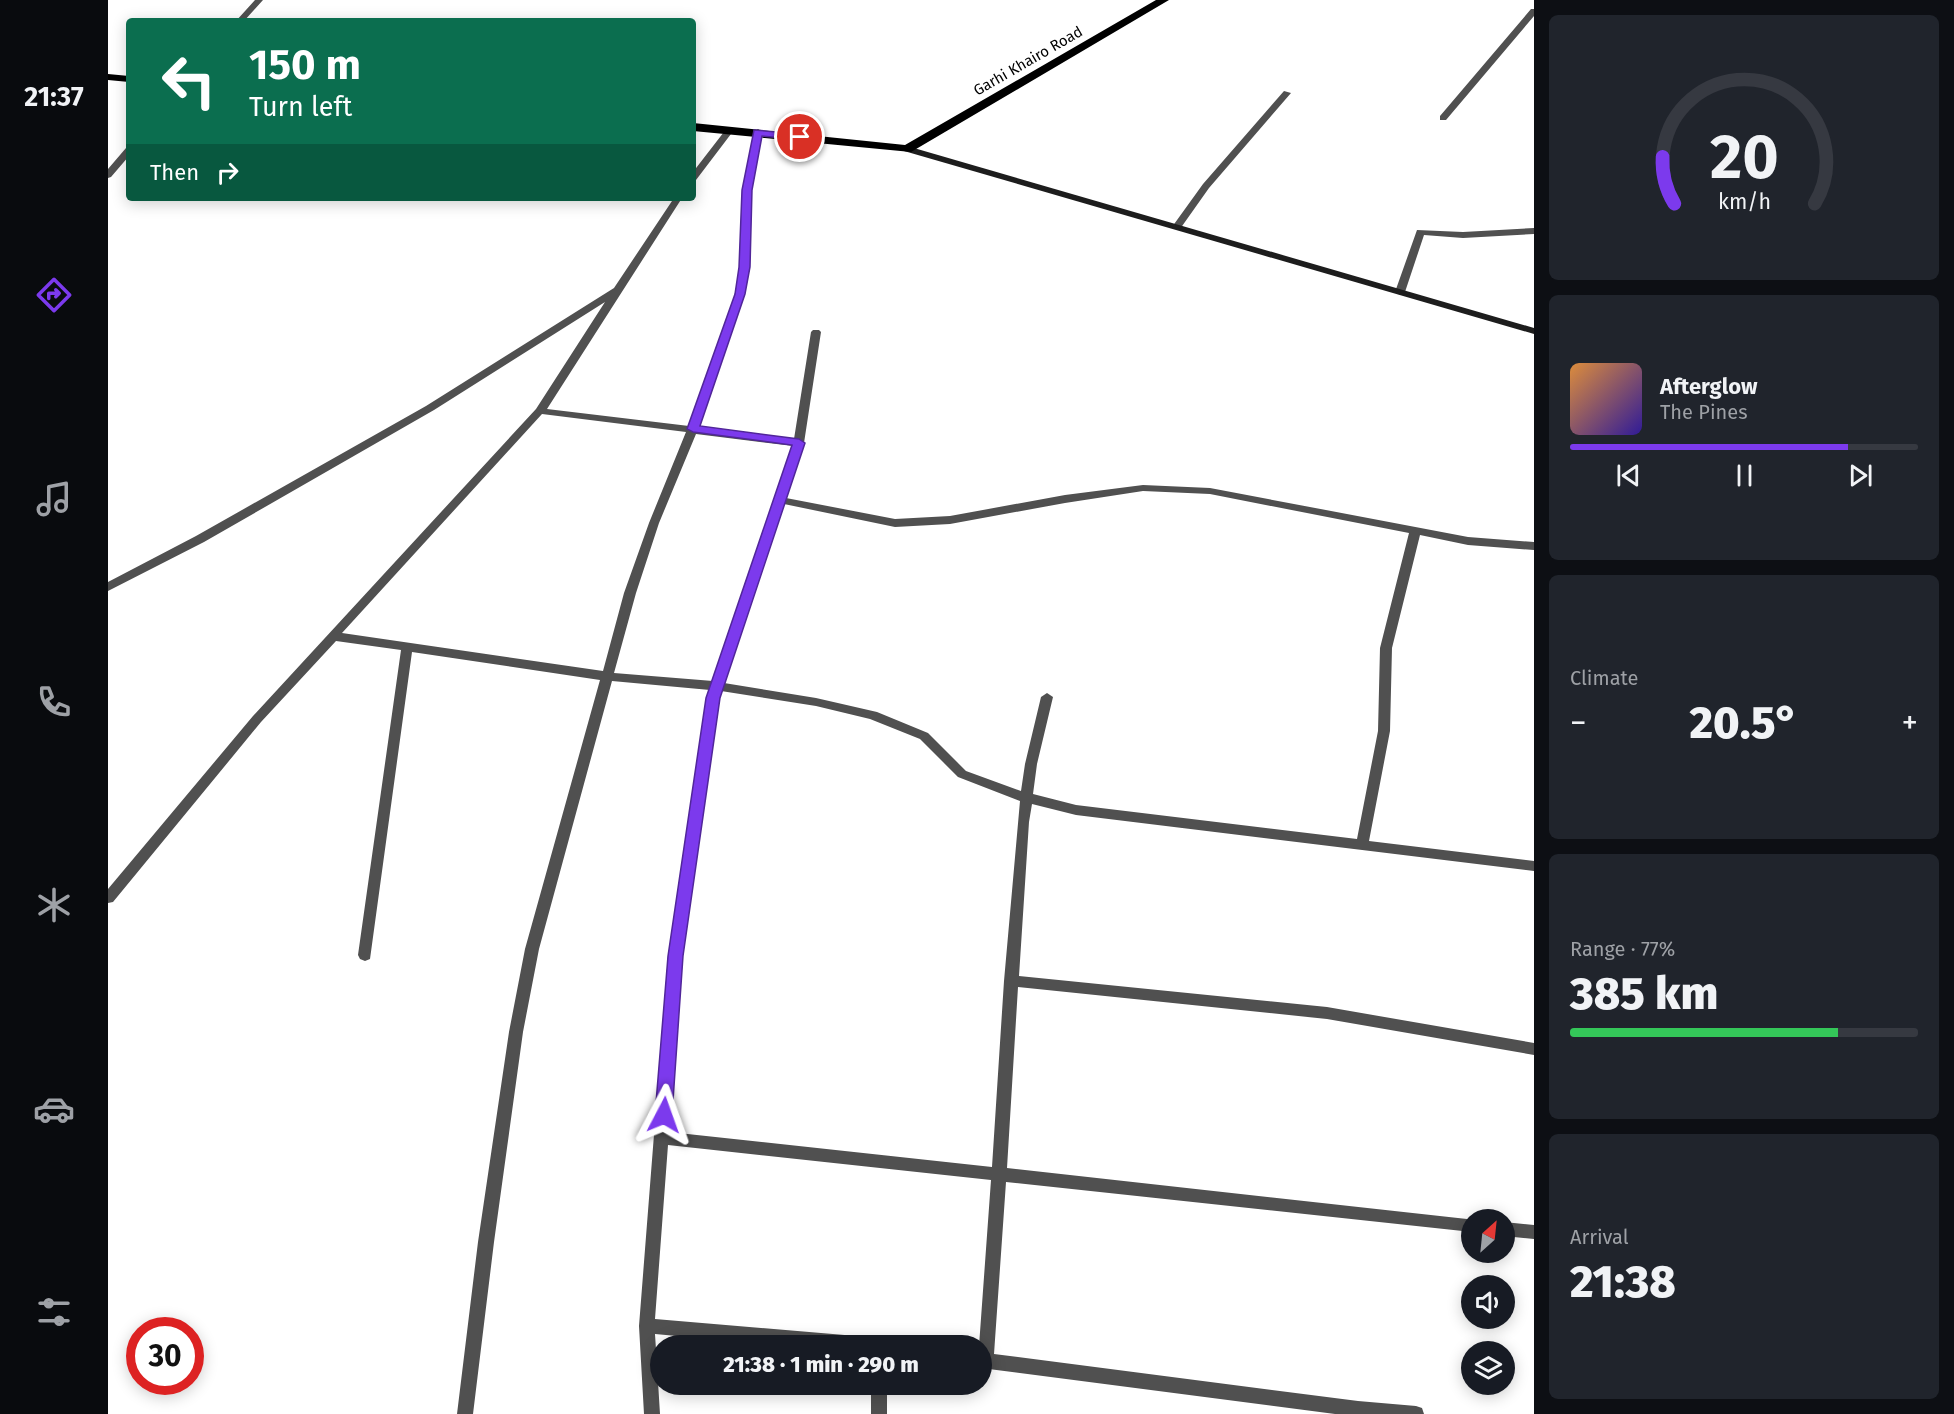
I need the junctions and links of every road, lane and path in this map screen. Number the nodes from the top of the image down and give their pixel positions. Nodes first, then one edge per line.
1 (259, 0) edge
2 (1164, 0) edge
3 (1534, 11) edge
4 (243, 18) edge
5 (108, 77) edge
6 (126, 79) edge
7 (1287, 93) dead end
8 (1443, 118) dead end
9 (696, 127) edge
10 (730, 130) junction
11 (758, 132) junction
12 (907, 149) junction
13 (126, 154) edge
14 (696, 174) edge
15 (108, 175) edge
16 (676, 201) edge
17 (1177, 227) junction
18 (1534, 231) edge
19 (616, 290) junction
20 (1400, 292) junction
21 (1534, 331) edge
22 (816, 333) dead end
23 (540, 411) junction
24 (693, 429) junction
25 (799, 443) junction
26 (780, 500) junction
27 (1415, 532) junction
28 (1534, 546) edge
29 (108, 587) edge
30 (332, 636) junction
31 (407, 647) junction
32 (605, 676) junction
33 (717, 686) junction
34 (1047, 697) dead end
35 (1025, 798) junction
36 (1362, 845) junction
37 (1534, 866) edge
38 (108, 898) edge
39 (365, 955) dead end
40 (1011, 981) junction
41 (1534, 1049) edge
42 (662, 1138) junction
43 (997, 1174) junction
44 (1461, 1224) edge
45 (1515, 1230) edge
46 (1534, 1232) edge
47 (647, 1326) junction
48 (757, 1335) edge
49 (986, 1335) edge
50 (992, 1361) edge
51 (879, 1395) edge
52 (465, 1414) edge
53 (652, 1414) edge
54 (879, 1414) edge
55 (1416, 1414) edge

1 - 4 street
2 - 12 highway, Garhi Khairo Road
3 - 8 street
5 - 6 highway
7 - 17 street
9 - 10 highway
10 - 11 highway
10 - 14 street
11 - 12 highway
11 - 24 street
12 - 17 main road
13 - 15 street
16 - 19 street
17 - 20 main road
18 - 20 street
19 - 23 street
19 - 29 street
20 - 21 main road
22 - 25 street
23 - 24 street
23 - 30 street
24 - 25 street
24 - 32 street
25 - 26 street
26 - 27 street
26 - 33 street
27 - 28 street
27 - 36 street
30 - 31 street
30 - 38 street
31 - 32 street
31 - 39 street
32 - 33 street
32 - 52 street
33 - 35 street
33 - 42 street
34 - 35 street
35 - 36 street
35 - 40 street
36 - 37 street
40 - 41 street
40 - 43 street
42 - 43 street
42 - 47 street
43 - 44 street
43 - 49 street
45 - 46 street
47 - 48 street
47 - 53 street
50 - 55 street
51 - 54 street

